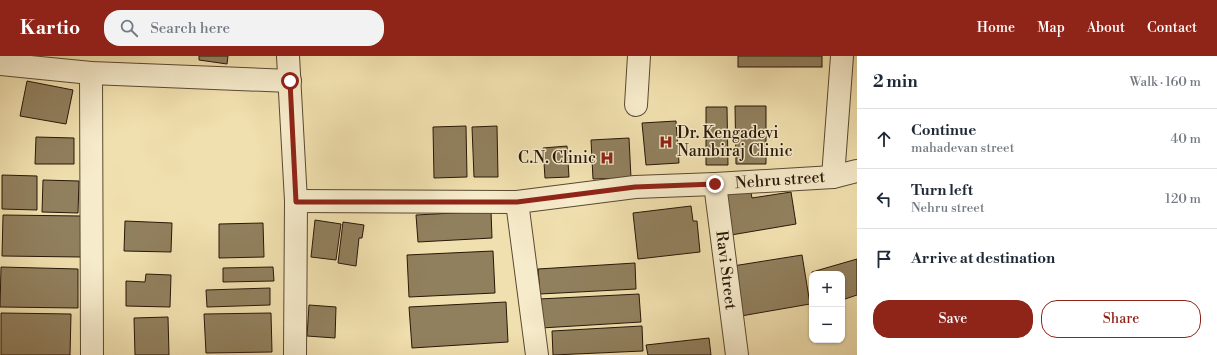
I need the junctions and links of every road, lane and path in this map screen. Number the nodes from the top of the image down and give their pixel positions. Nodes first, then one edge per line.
1 (288, 56) edge
2 (639, 56) edge
3 (842, 56) edge
4 (0, 64) edge
5 (91, 73) junction
6 (290, 81) junction
7 (636, 105) dead end
8 (857, 171) edge
9 (834, 177) junction
10 (715, 184) junction
11 (296, 202) junction
12 (517, 202) junction
13 (92, 355) edge
14 (295, 355) edge
15 (537, 355) edge
16 (737, 355) edge

1 - 6 street
2 - 7 street
3 - 9 street
4 - 5 street
5 - 6 street
5 - 13 street
6 - 11 street
8 - 9 street, Nehru street
9 - 10 street, Nehru street
10 - 12 street, Nehru street
10 - 16 street, Ravi Street
11 - 12 street, Nehru street
11 - 14 street
12 - 15 street

